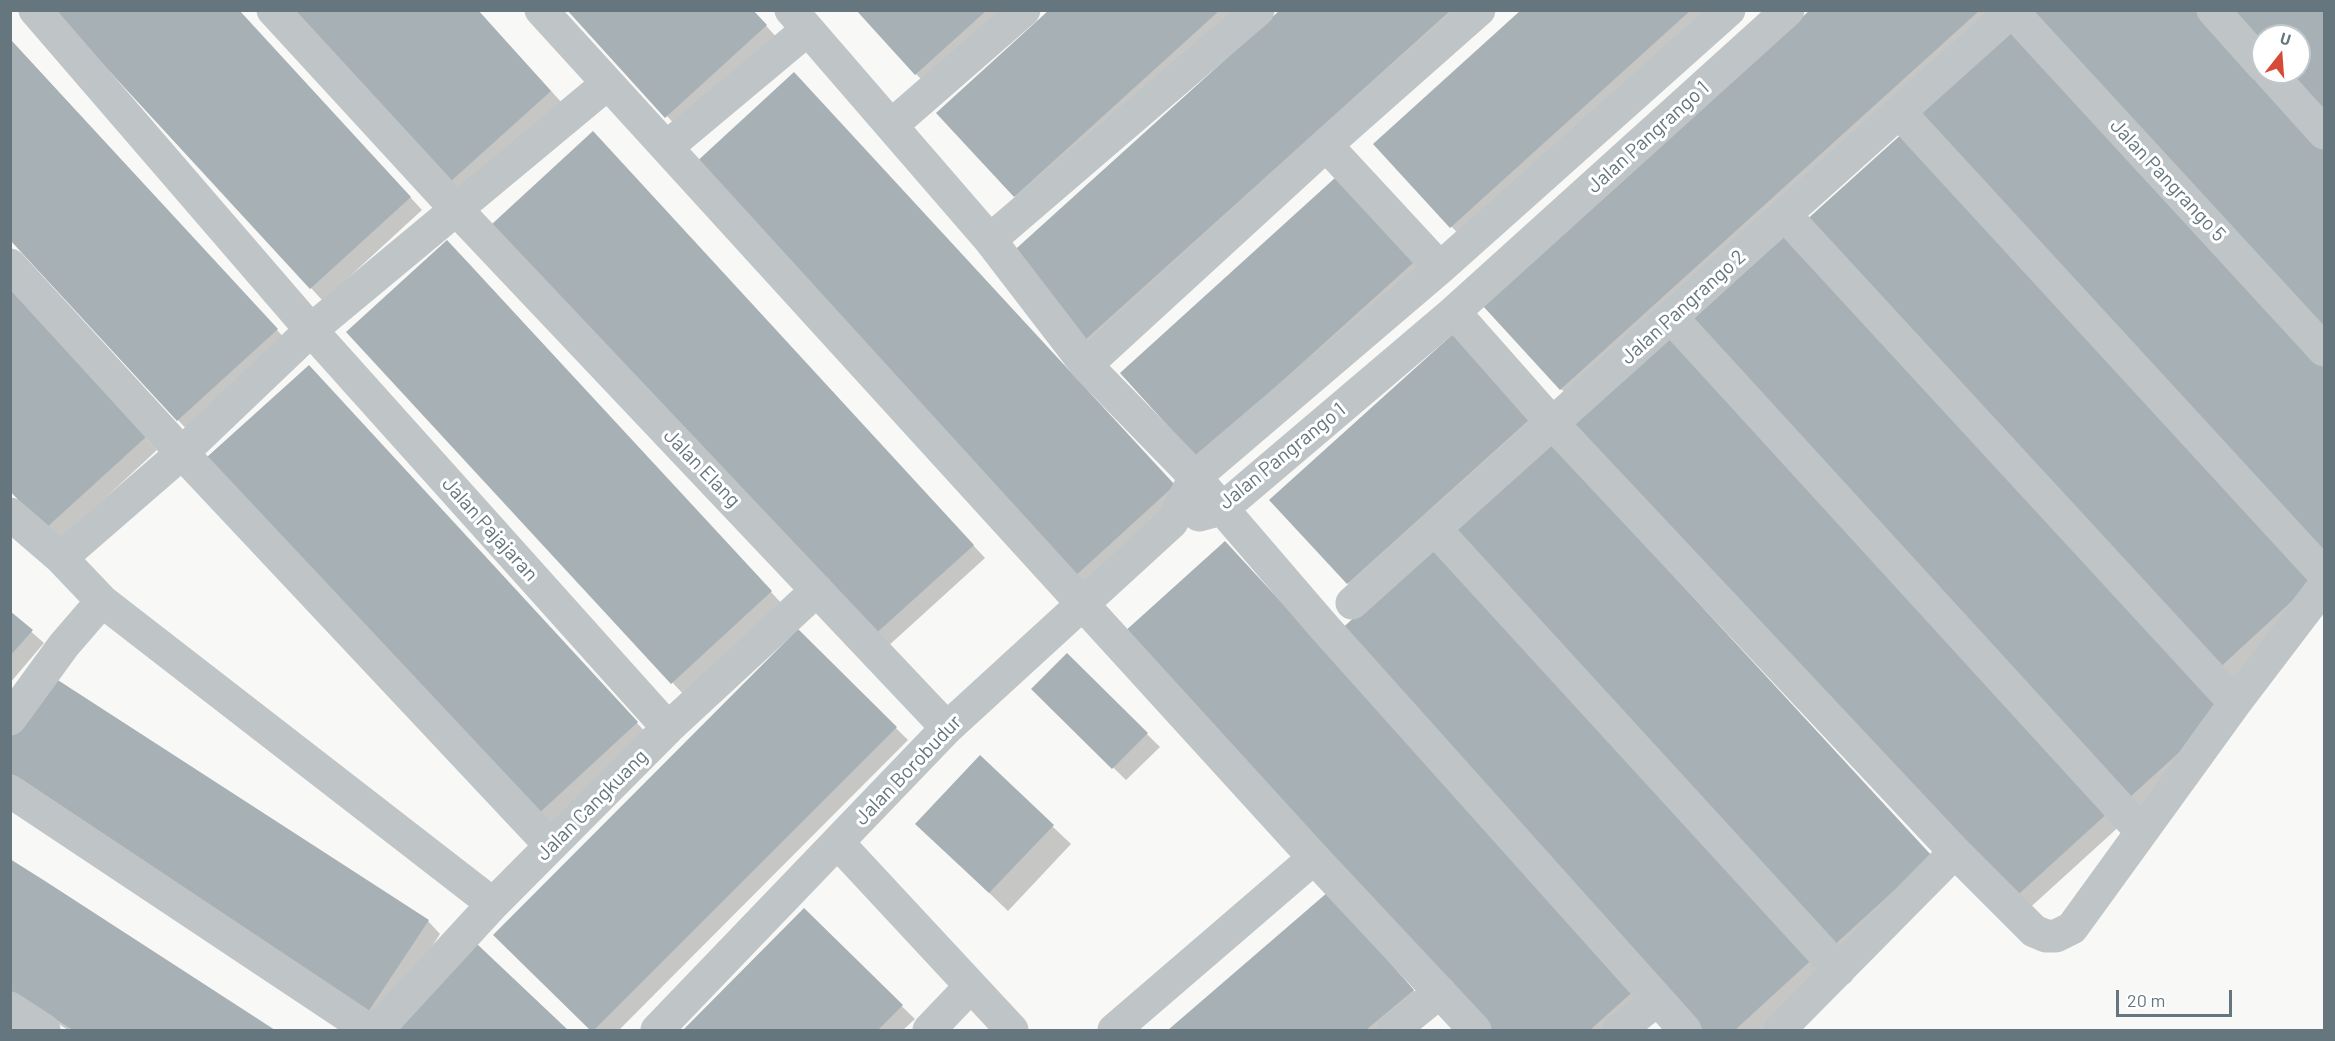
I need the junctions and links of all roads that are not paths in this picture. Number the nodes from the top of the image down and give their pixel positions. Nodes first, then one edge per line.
1 (36, 10) edge
2 (273, 10) edge
3 (541, 10) edge
4 (1024, 10) edge
5 (1258, 10) edge
6 (1479, 10) edge
7 (1729, 10) edge
8 (1788, 10) edge
9 (2213, 10) edge
10 (2013, 11) edge
11 (797, 16) edge
12 (2251, 53) edge
13 (608, 84) junction
14 (2280, 84) edge
15 (1900, 112) junction
16 (892, 125) junction
17 (2325, 133) edge
18 (1326, 145) junction
19 (667, 147) junction
20 (456, 209) junction
21 (1785, 215) junction
22 (990, 240) junction
23 (10, 265) edge
24 (1440, 268) junction
25 (1454, 312) junction
26 (1671, 317) junction
27 (311, 330) junction
28 (2325, 350) edge
29 (1086, 365) junction
30 (1553, 424) junction
31 (182, 453) junction
32 (1194, 477) junction
33 (1222, 509) junction
34 (1172, 522) junction
35 (14, 525) edge
36 (1434, 528) junction
37 (61, 558) junction
38 (2325, 574) edge
39 (2325, 586) edge
40 (817, 590) junction
41 (102, 601) junction
42 (1081, 602) junction
43 (1352, 603) dead end
44 (2235, 702) junction
45 (10, 719) edge
46 (668, 728) junction
47 (947, 728) junction
48 (10, 790) edge
49 (2141, 831) junction
50 (838, 843) junction
51 (551, 846) junction
52 (1955, 852) junction
53 (1314, 858) junction
54 (493, 904) junction
55 (1839, 970) junction
56 (971, 986) junction
57 (1440, 992) junction
58 (1657, 1000) junction
59 (10, 1008) edge
60 (44, 1030) edge
61 (369, 1030) edge
62 (377, 1030) edge
63 (657, 1030) edge
64 (929, 1030) edge
65 (1012, 1030) edge
66 (1114, 1030) edge
67 (1393, 1030) edge
68 (1475, 1030) edge
69 (1619, 1030) edge
70 (1685, 1030) edge
71 (1779, 1030) edge

1 - 27 street, Jalan Pajajaran
2 - 20 street, Jalan Elang
3 - 13 street
4 - 16 street
5 - 22 street
6 - 18 street
7 - 24 street, Jalan Pangrango 1
8 - 25 street, Jalan Pangrango 1
9 - 12 street
10 - 15 street, Jalan Pangrango 2
10 - 28 street, Jalan Pangrango 5
11 - 16 street
11 - 19 street
13 - 19 street
13 - 20 street
14 - 17 street
15 - 21 street, Jalan Pangrango 2
15 - 38 street
16 - 22 street
18 - 24 street
18 - 29 street
19 - 42 street
20 - 27 street
20 - 40 street, Jalan Elang
21 - 26 street, Jalan Pangrango 2
21 - 44 street
22 - 29 street
23 - 31 street
24 - 32 street, Jalan Pangrango 1
25 - 30 street
25 - 33 street, Jalan Pangrango 1
26 - 30 street, Jalan Pangrango 2
26 - 49 street
27 - 31 street
27 - 46 street, Jalan Pajajaran
29 - 32 street
30 - 36 street, Jalan Pangrango 2
30 - 52 street
31 - 37 street
31 - 51 street
32 - 33 street
32 - 34 street, Jalan Pangrango 1
33 - 34 street, Jalan Pangrango 1
33 - 58 street
34 - 42 street, Jalan Borobudur
35 - 37 street
36 - 43 street, Jalan Pangrango 2
36 - 55 street
37 - 41 street
39 - 44 street
40 - 46 street, Jalan Cangkuang
40 - 47 street, Jalan Elang
41 - 45 street
41 - 54 street
42 - 47 street, Jalan Borobudur
42 - 53 street
44 - 49 street
46 - 51 street, Jalan Cangkuang
47 - 50 street, Jalan Borobudur
48 - 61 street
49 - 52 street
50 - 56 street
50 - 63 street, Jalan Borobudur
51 - 54 street, Jalan Cangkuang
52 - 55 street
53 - 57 street
53 - 66 street
54 - 62 street, Jalan Cangkuang
55 - 71 street
56 - 64 street
56 - 65 street
57 - 67 street
57 - 68 street
58 - 69 street
58 - 70 street
59 - 60 street

